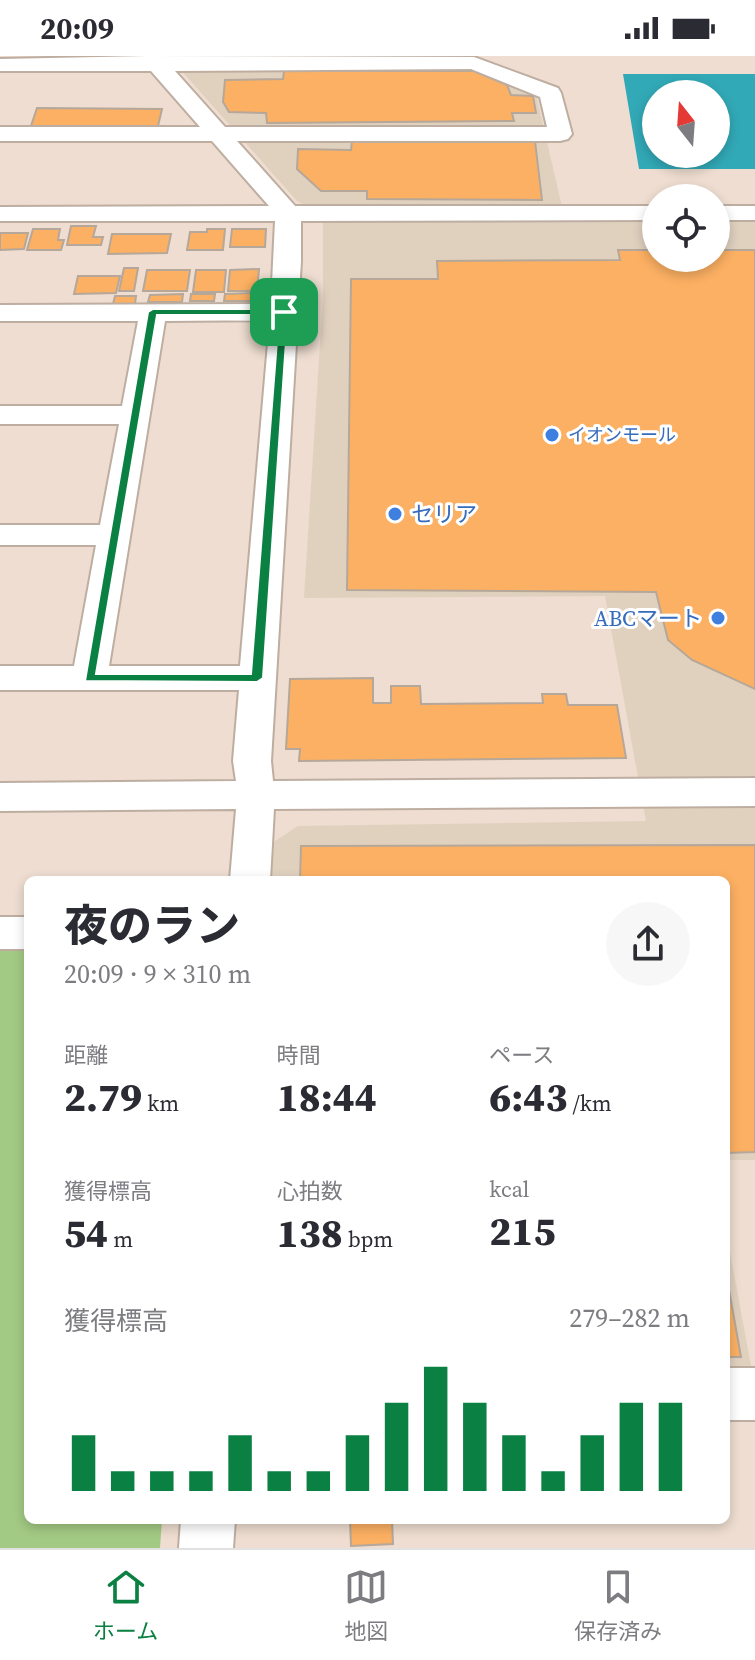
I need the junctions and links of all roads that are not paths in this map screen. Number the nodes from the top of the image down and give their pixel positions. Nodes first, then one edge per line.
1 (158, 60) edge
2 (0, 65) edge
3 (0, 134) edge
4 (217, 134) junction
5 (288, 213) junction
6 (642, 213) edge
7 (730, 213) edge
8 (755, 213) edge
9 (0, 214) edge
10 (153, 312) junction
11 (284, 312) junction
12 (0, 313) edge
13 (0, 415) edge
14 (133, 415) junction
15 (0, 535) edge
16 (113, 535) junction
17 (0, 678) edge
18 (89, 678) junction
19 (257, 678) junction
20 (755, 792) edge
21 (256, 796) junction
22 (0, 797) edge
23 (250, 876) edge
24 (0, 933) edge
25 (24, 933) edge
26 (730, 1394) edge
27 (755, 1394) edge
28 (208, 1524) edge
29 (206, 1548) edge

1 - 2 street
1 - 4 street
1 - 4 street
3 - 4 street
4 - 5 street
5 - 6 street
5 - 9 street
5 - 11 street
7 - 8 street
10 - 11 street
10 - 12 street
10 - 14 street
11 - 19 street
13 - 14 street
14 - 16 street
15 - 16 street
16 - 18 street
17 - 18 street
18 - 19 street
19 - 21 street
20 - 21 street
21 - 22 street
21 - 23 street
24 - 25 street
26 - 27 street
28 - 29 street

